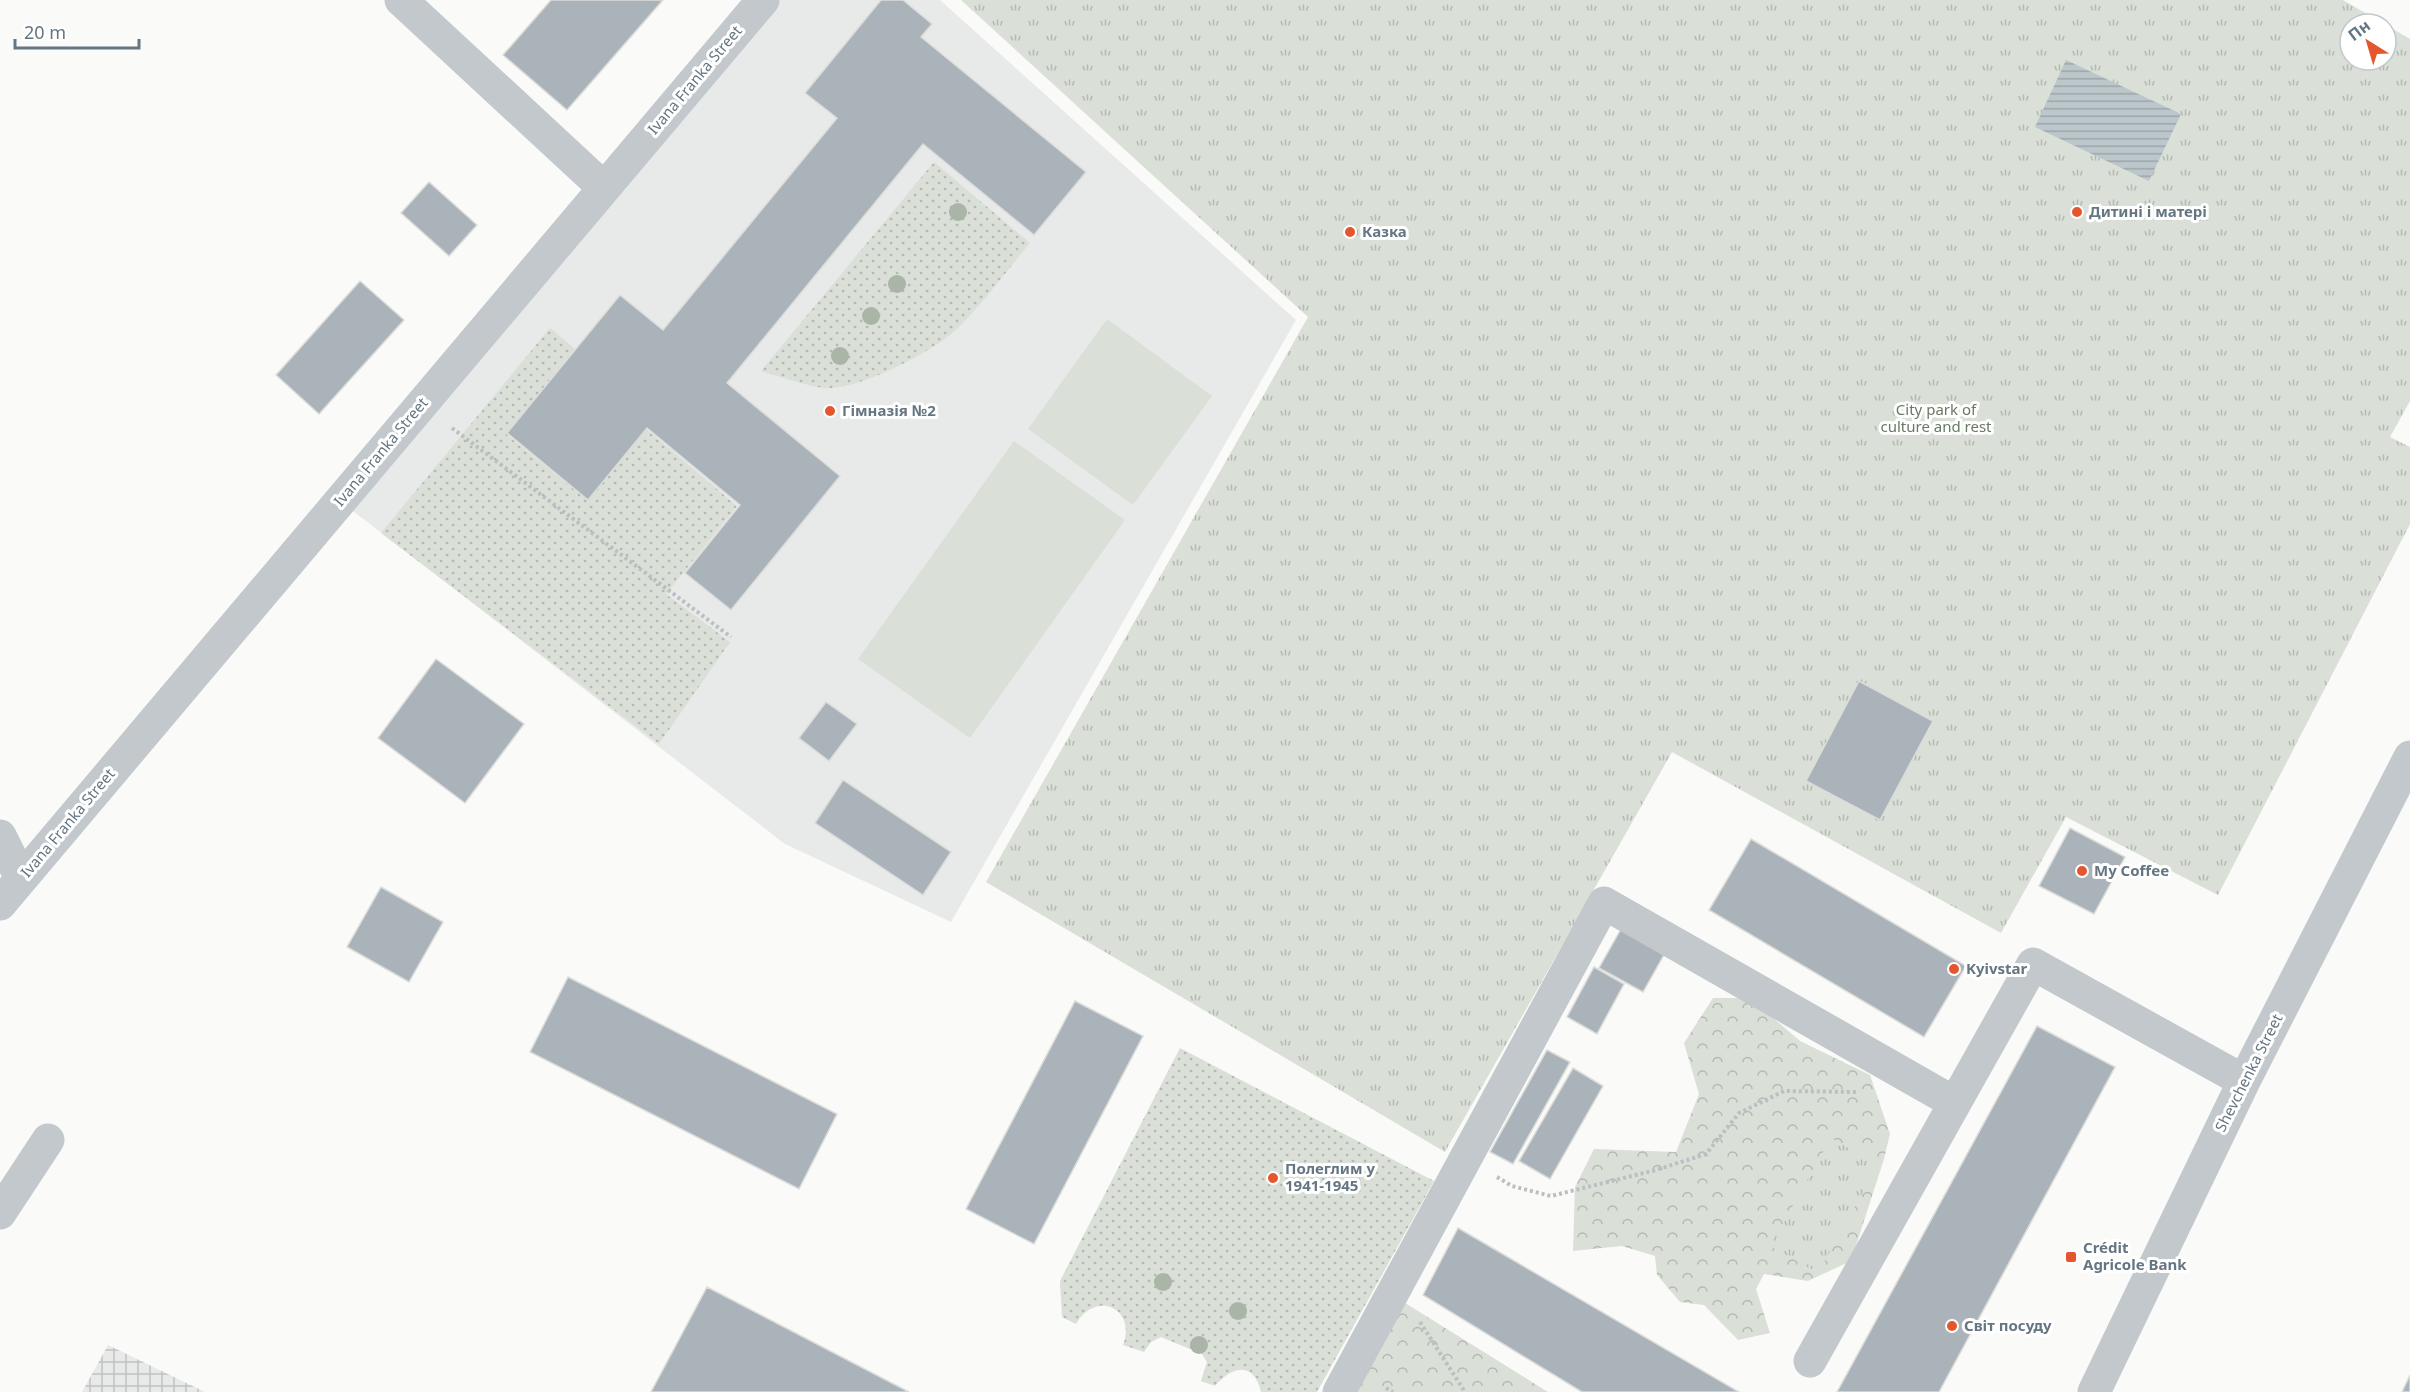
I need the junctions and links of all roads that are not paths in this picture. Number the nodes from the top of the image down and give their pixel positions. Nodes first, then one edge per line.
1 (401, 0) edge
2 (763, 0) edge
3 (604, 188) junction
4 (2410, 757) edge
5 (0, 836) edge
6 (21, 878) junction
7 (0, 904) edge
8 (2244, 1082) junction
9 (1955, 1103) junction
10 (48, 1140) dead end
11 (0, 1213) edge
12 (1810, 1361) dead end
13 (1339, 1392) edge
14 (2094, 1392) edge

1 - 3 street
2 - 3 street, Ivana Franka Street
3 - 6 street, Ivana Franka Street
4 - 8 street, Shevchenka Street
5 - 6 street
6 - 7 street, Ivana Franka Street
8 - 9 street
8 - 14 street, Shevchenka Street
9 - 12 street
9 - 13 street
10 - 11 street

